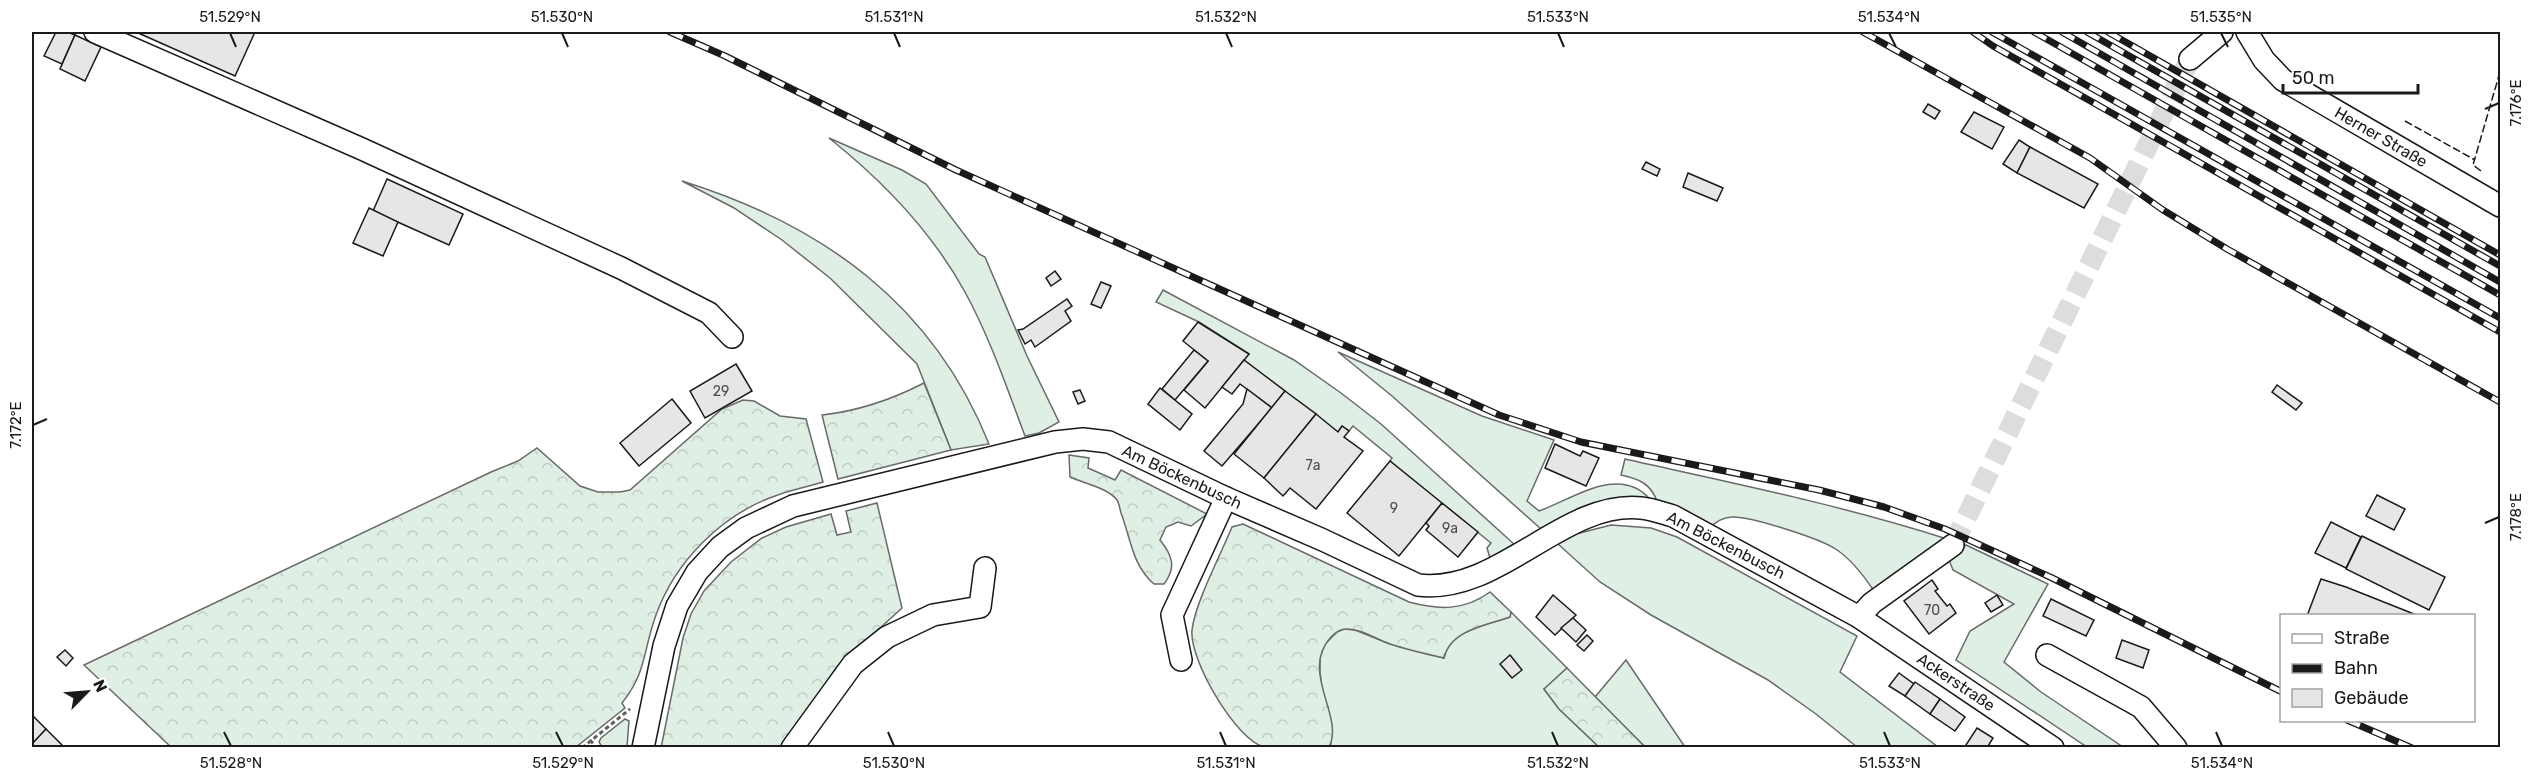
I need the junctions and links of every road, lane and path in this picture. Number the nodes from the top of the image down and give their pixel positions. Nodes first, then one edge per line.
1 (95, 32) edge
2 (2222, 32) edge
3 (2247, 32) edge
4 (2190, 59) tunnel mouth
5 (2500, 206) edge
6 (732, 337) dead end
7 (1226, 498) junction
8 (1953, 545) tunnel mouth
9 (985, 568) dead end
10 (1859, 617) junction
11 (2047, 655) dead end
12 (1181, 660) dead end
13 (651, 701) junction
14 (590, 740) junction
15 (582, 747) edge
16 (597, 747) edge
17 (643, 747) edge
18 (792, 747) edge
19 (2053, 747) edge
20 (2176, 747) edge

1 - 6 street
2 - 4 street
3 - 5 street, Herner Straße
7 - 10 street, Am Böckenbusch
7 - 12 street
7 - 13 street, Am Böckenbusch
8 - 10 street
9 - 18 street
10 - 19 street, Ackerstraße
11 - 20 street
13 - 14 path
13 - 17 street, Am Böckenbusch
14 - 15 path
14 - 16 path

